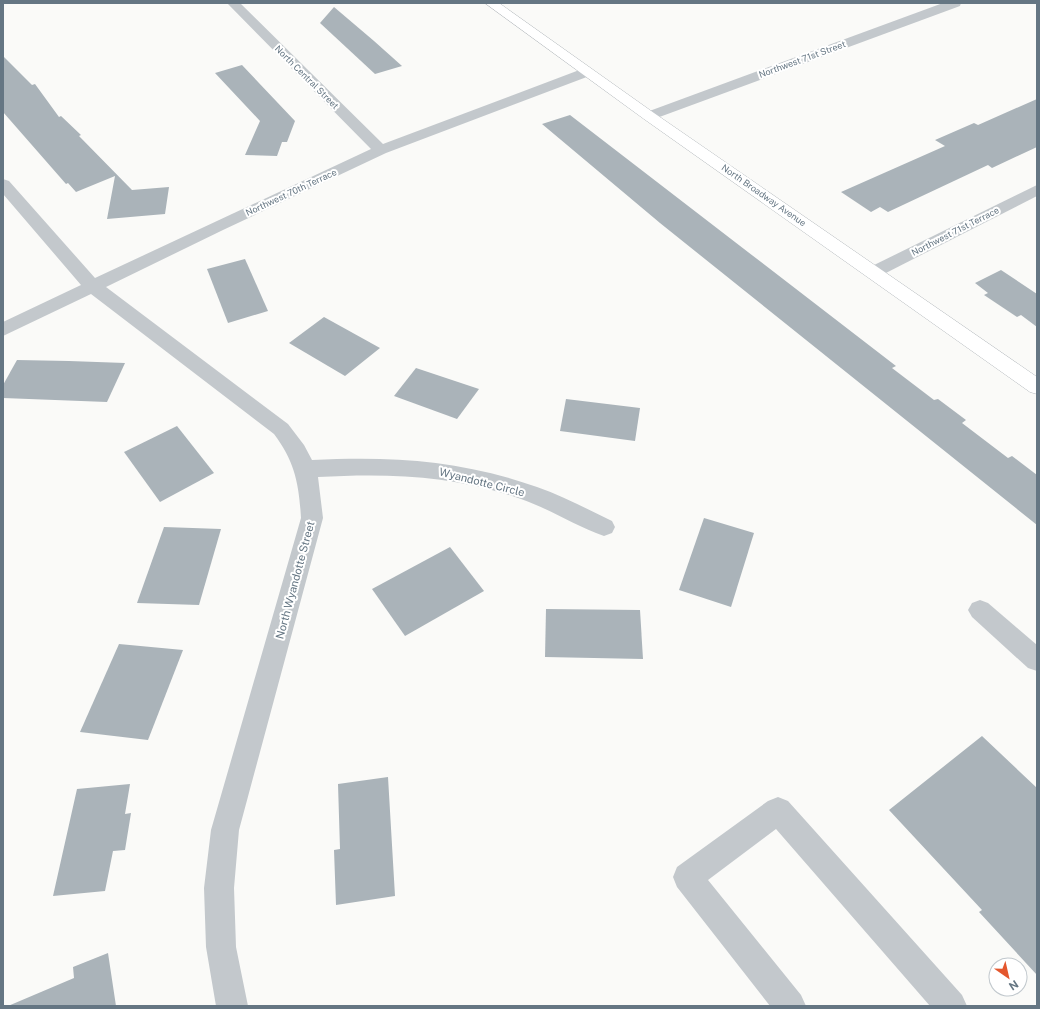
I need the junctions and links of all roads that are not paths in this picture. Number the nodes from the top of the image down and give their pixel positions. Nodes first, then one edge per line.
1 (233, 3) edge
2 (491, 3) edge
3 (955, 3) edge
4 (588, 72) junction
5 (649, 116) junction
6 (382, 150) junction
7 (3, 184) edge
8 (1037, 190) edge
9 (874, 272) junction
10 (92, 286) junction
11 (3, 330) edge
12 (1037, 387) edge
13 (305, 469) junction
14 (604, 528) dead end
15 (980, 610) dead end
16 (1037, 660) edge
17 (232, 1006) edge
18 (790, 1006) edge
19 (951, 1006) edge

1 - 6 street, North Central Street
2 - 4 main road, North Broadway Avenue
3 - 5 street, Northwest 71st Street
4 - 5 main road, North Broadway Avenue
4 - 6 street, Northwest 70th Terrace
5 - 9 main road, North Broadway Avenue
6 - 10 street, Northwest 70th Terrace
7 - 10 street, North Wyandotte Street
8 - 9 street, Northwest 71st Terrace
9 - 12 main road, North Broadway Avenue
10 - 11 street, Northwest 70th Terrace
10 - 13 street, North Wyandotte Street
13 - 14 street, Wyandotte Circle
13 - 17 street, North Wyandotte Street
15 - 16 street
18 - 19 street

